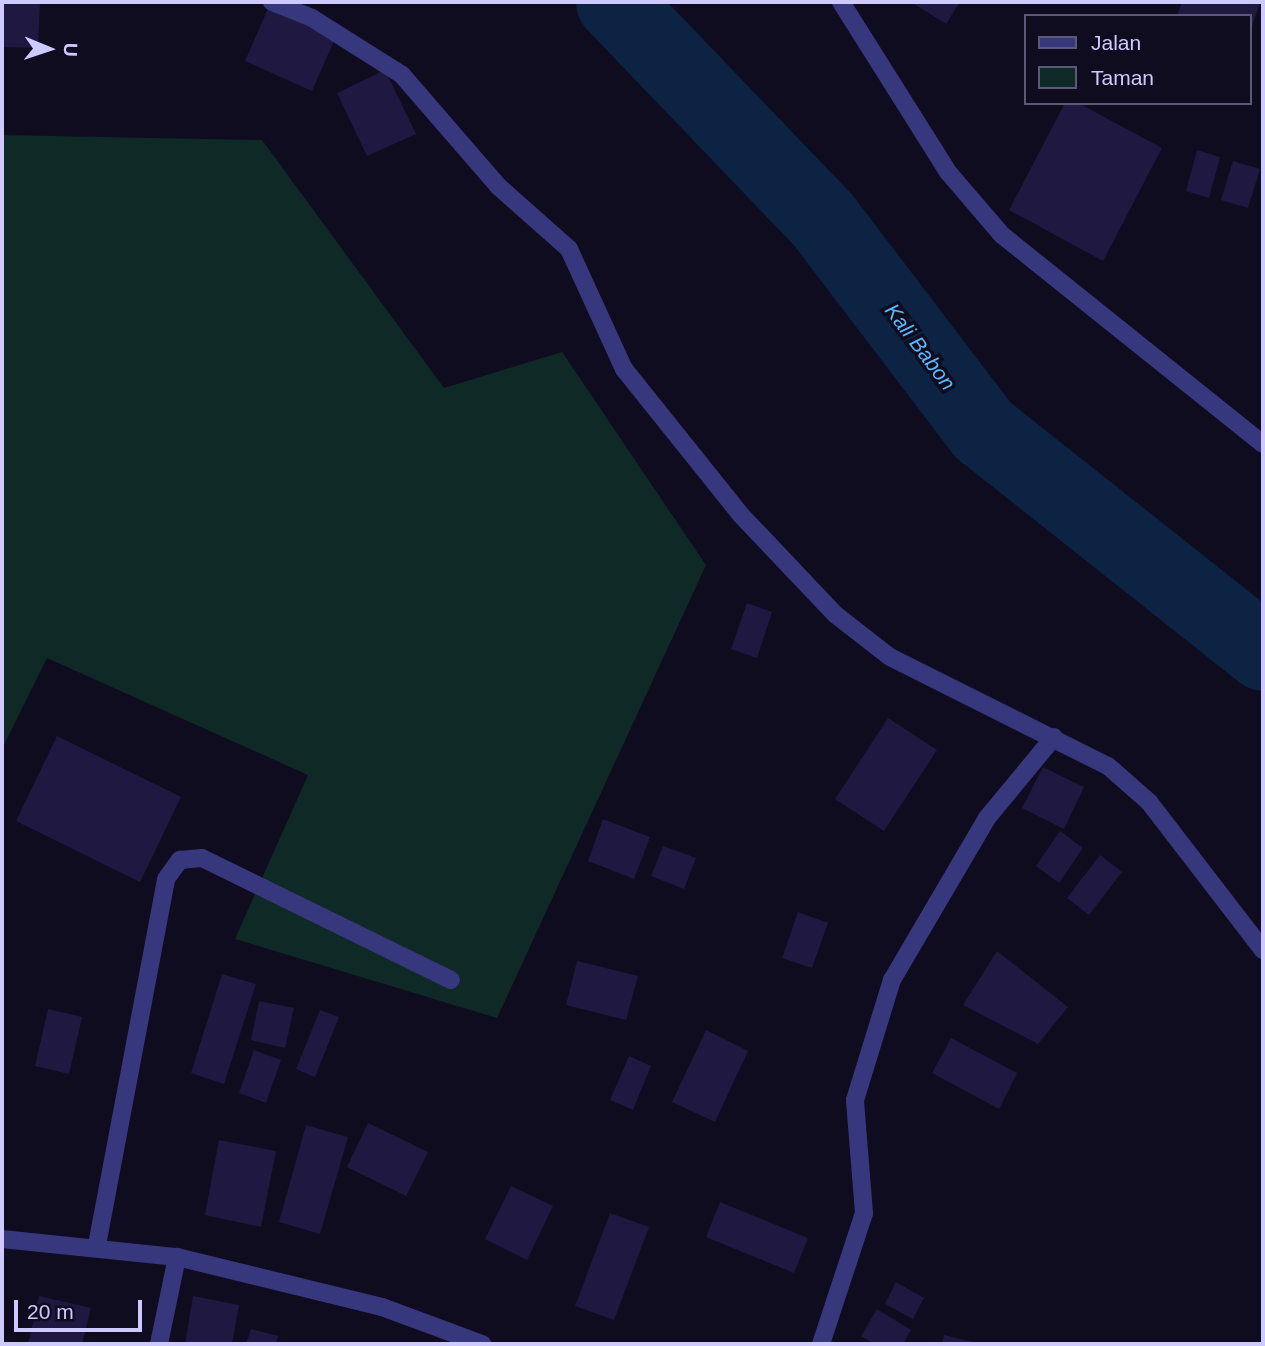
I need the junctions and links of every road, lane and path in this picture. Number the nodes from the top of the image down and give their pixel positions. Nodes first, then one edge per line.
1 (272, 2) edge
2 (841, 2) edge
3 (1263, 443) edge
4 (1054, 737) junction
5 (1263, 950) edge
6 (451, 980) dead end
7 (2, 1239) edge
8 (97, 1245) junction
9 (177, 1257) junction
10 (159, 1344) edge
11 (482, 1344) edge
12 (821, 1344) edge

1 - 4 street
2 - 3 street
4 - 5 street
4 - 12 street
6 - 8 street
7 - 8 street
8 - 9 street
9 - 10 street
9 - 11 street

